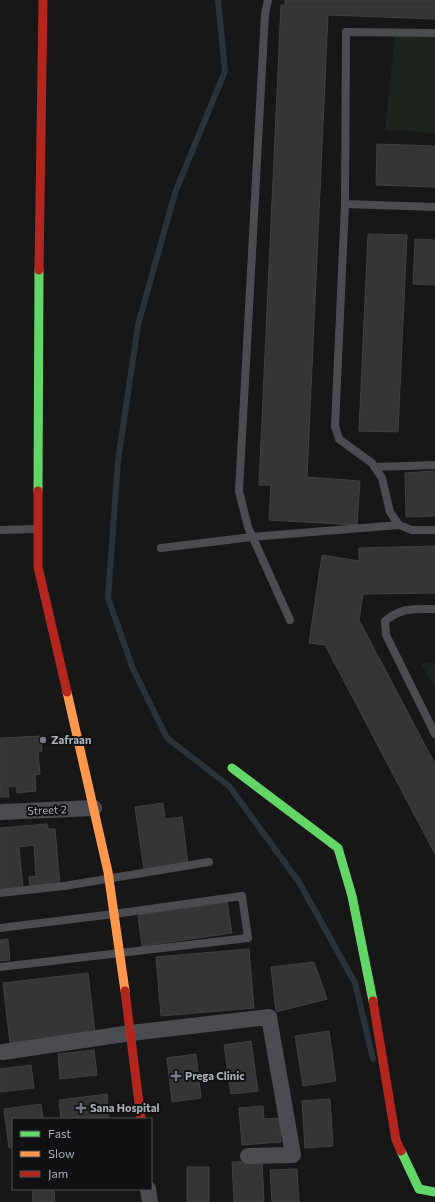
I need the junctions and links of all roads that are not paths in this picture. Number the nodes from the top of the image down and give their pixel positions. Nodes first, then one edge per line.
1 (43, 0) edge
2 (268, 0) edge
3 (435, 33) edge
4 (345, 204) junction
5 (435, 207) edge
6 (435, 465) edge
7 (375, 467) junction
8 (399, 525) junction
9 (38, 529) junction
10 (0, 530) edge
11 (435, 530) edge
12 (252, 537) junction
13 (161, 548) dead end
14 (435, 609) edge
15 (290, 620) dead end
16 (435, 734) edge
17 (232, 768) dead end
18 (94, 808) junction
19 (0, 812) edge
20 (209, 862) dead end
21 (109, 879) junction
22 (0, 892) edge
23 (114, 914) junction
24 (0, 928) edge
25 (120, 954) junction
26 (0, 967) edge
27 (131, 1033) junction
28 (3, 1052) dead end
29 (141, 1118) edge
30 (248, 1156) dead end
31 (148, 1190) edge
32 (435, 1192) edge
33 (150, 1202) edge

1 - 9 street
2 - 12 lane
3 - 4 lane
4 - 5 lane
4 - 7 lane
6 - 7 lane
7 - 8 lane
8 - 11 lane
8 - 12 lane
9 - 10 lane
9 - 18 street
12 - 13 lane
12 - 15 lane
14 - 16 lane
17 - 32 street
18 - 19 street, Street 2
18 - 21 street
20 - 21 lane
21 - 22 lane
21 - 23 street
23 - 24 lane
23 - 25 street
23 - 25 lane
25 - 26 lane
25 - 27 street
27 - 28 street
27 - 29 street
27 - 30 street
31 - 33 street

